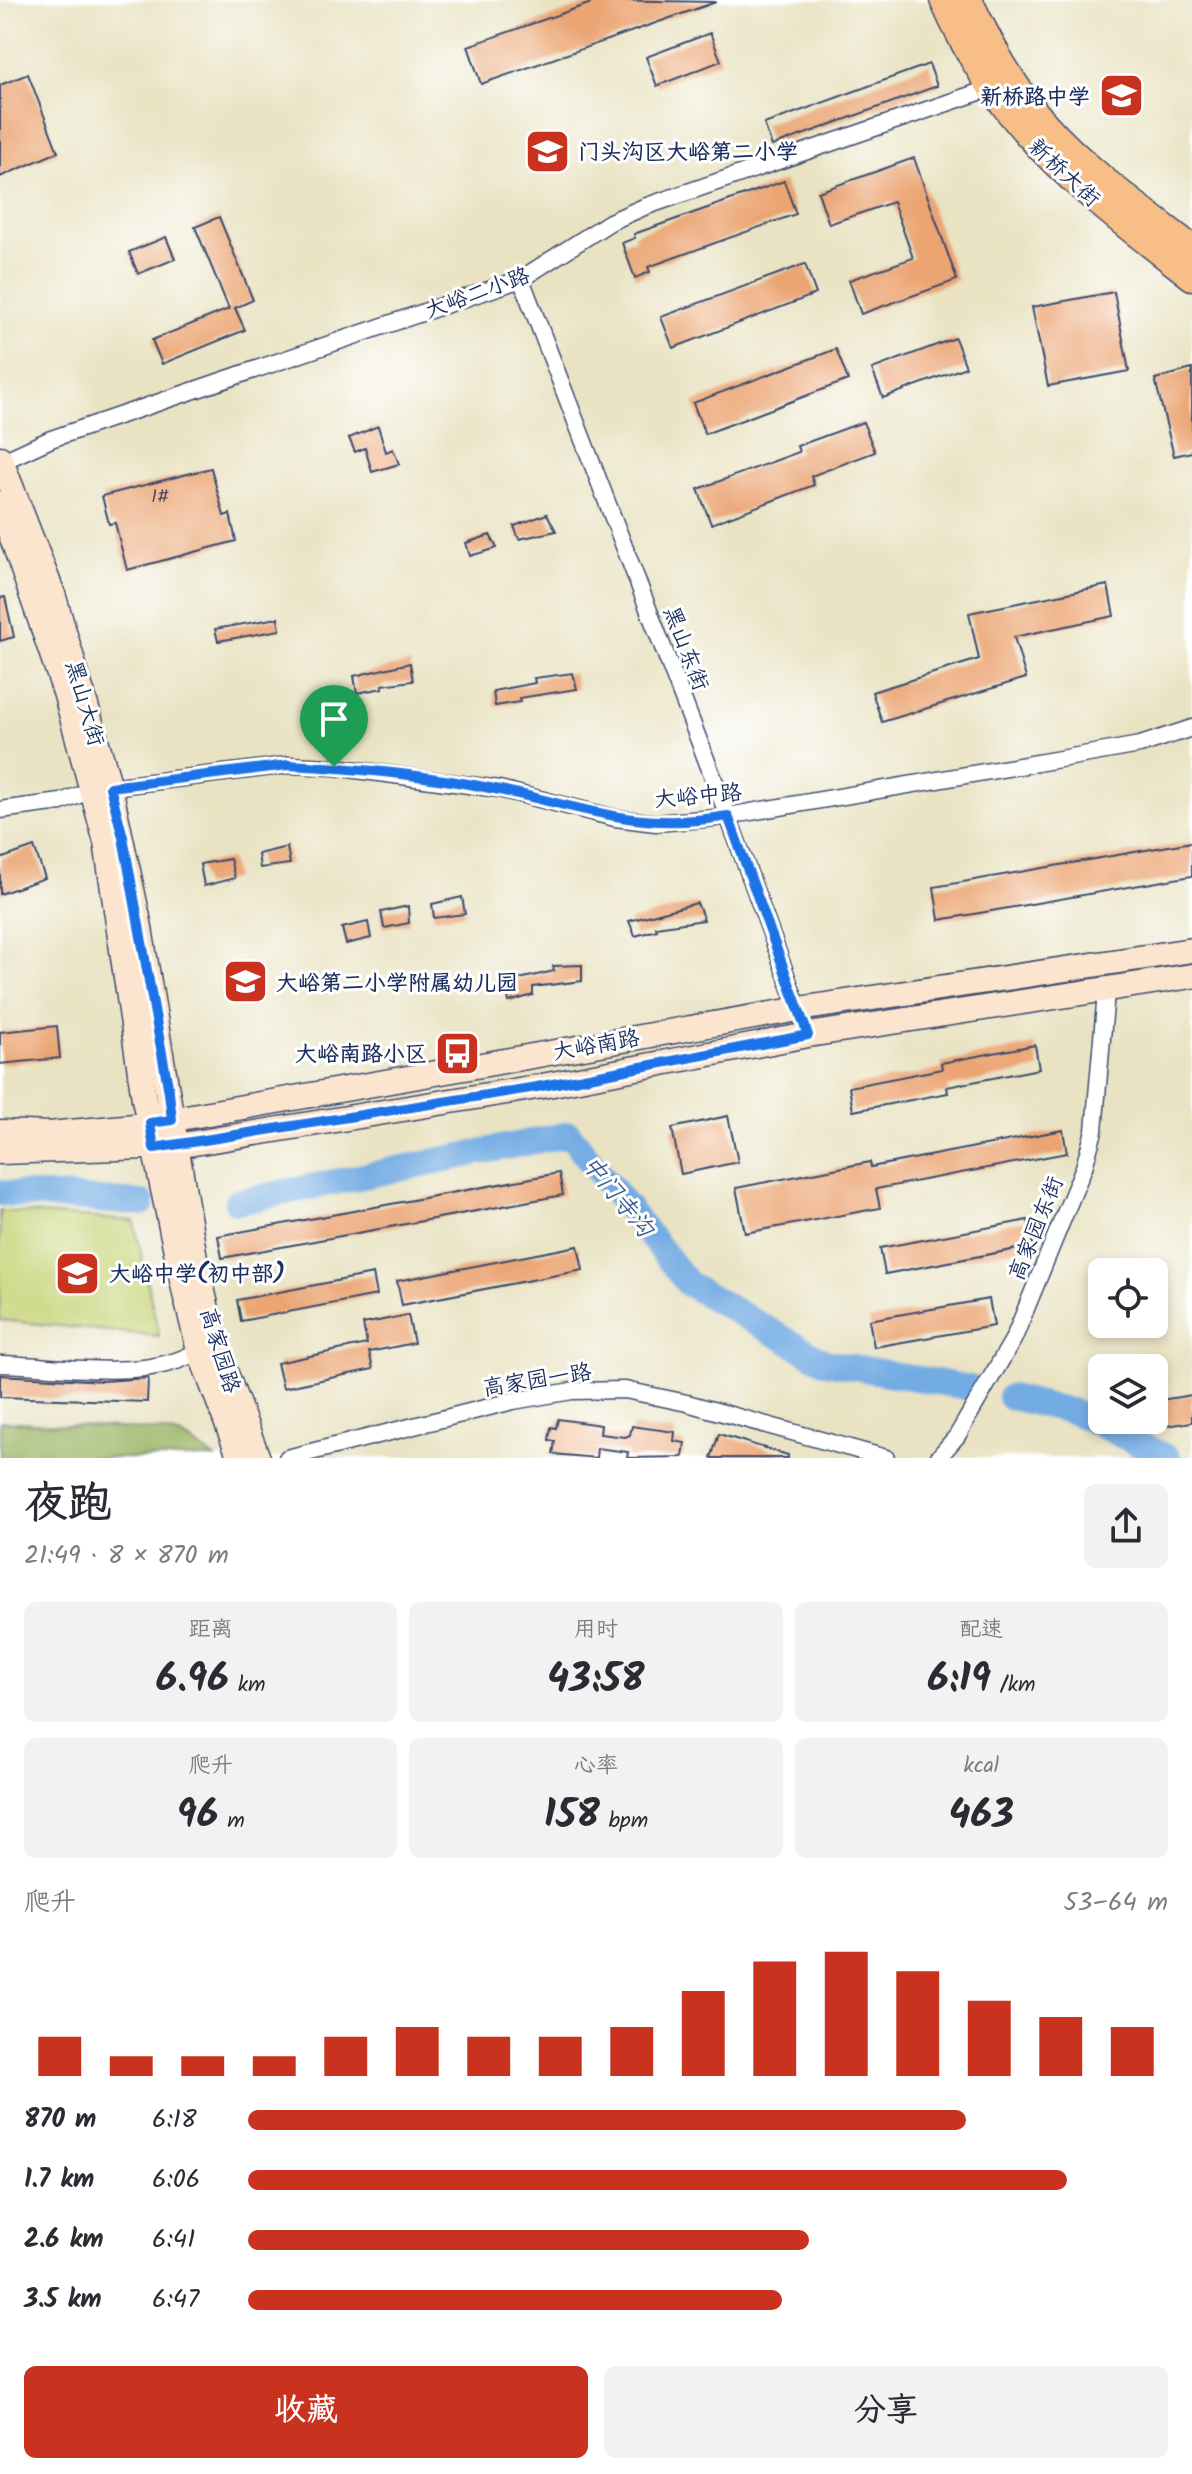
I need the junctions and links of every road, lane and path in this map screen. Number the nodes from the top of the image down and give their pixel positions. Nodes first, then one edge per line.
1 (943, 0) edge
2 (969, 0) edge
3 (991, 88) junction
4 (1192, 248) edge
5 (1192, 277) edge
6 (521, 279) junction
7 (0, 461) edge
8 (0, 503) edge
9 (1192, 728) edge
10 (101, 788) junction
11 (0, 810) edge
12 (728, 816) junction
13 (1192, 950) edge
14 (1192, 976) edge
15 (1106, 992) junction
16 (799, 1009) junction
17 (808, 1035) junction
18 (161, 1122) junction
19 (0, 1132) edge
20 (165, 1147) junction
21 (0, 1152) edge
22 (199, 1350) junction
23 (0, 1364) edge
24 (240, 1458) edge
25 (258, 1458) edge
26 (287, 1458) edge
27 (886, 1458) edge
28 (938, 1458) edge

1 - 3 main road, 新桥大街
2 - 4 main road, 新桥大街
3 - 5 main road, 新桥大街
3 - 6 street, 大峪二小路
6 - 7 street, 大峪二小路
6 - 12 street, 黑山东街
7 - 10 main road, 黑山大街
8 - 10 main road, 黑山大街
9 - 12 street, 大峪中路
10 - 11 street, 大峪中路
10 - 12 street, 大峪中路
10 - 18 main road, 黑山大街
12 - 16 street, 黑山东街
13 - 16 main road, 大峪南路
14 - 15 main road, 大峪南路
15 - 17 main road, 大峪南路
15 - 28 street, 高家园东街
16 - 17 street, 黑山东街
16 - 18 main road, 大峪南路
17 - 20 main road, 大峪南路
18 - 19 main road, 大峪南路
18 - 20 main road, 黑山大街
20 - 21 main road, 大峪南路
20 - 22 main road, 高家园路
20 - 25 main road, 高家园路
22 - 23 street
22 - 24 main road, 高家园路
26 - 27 street, 高家园一路

